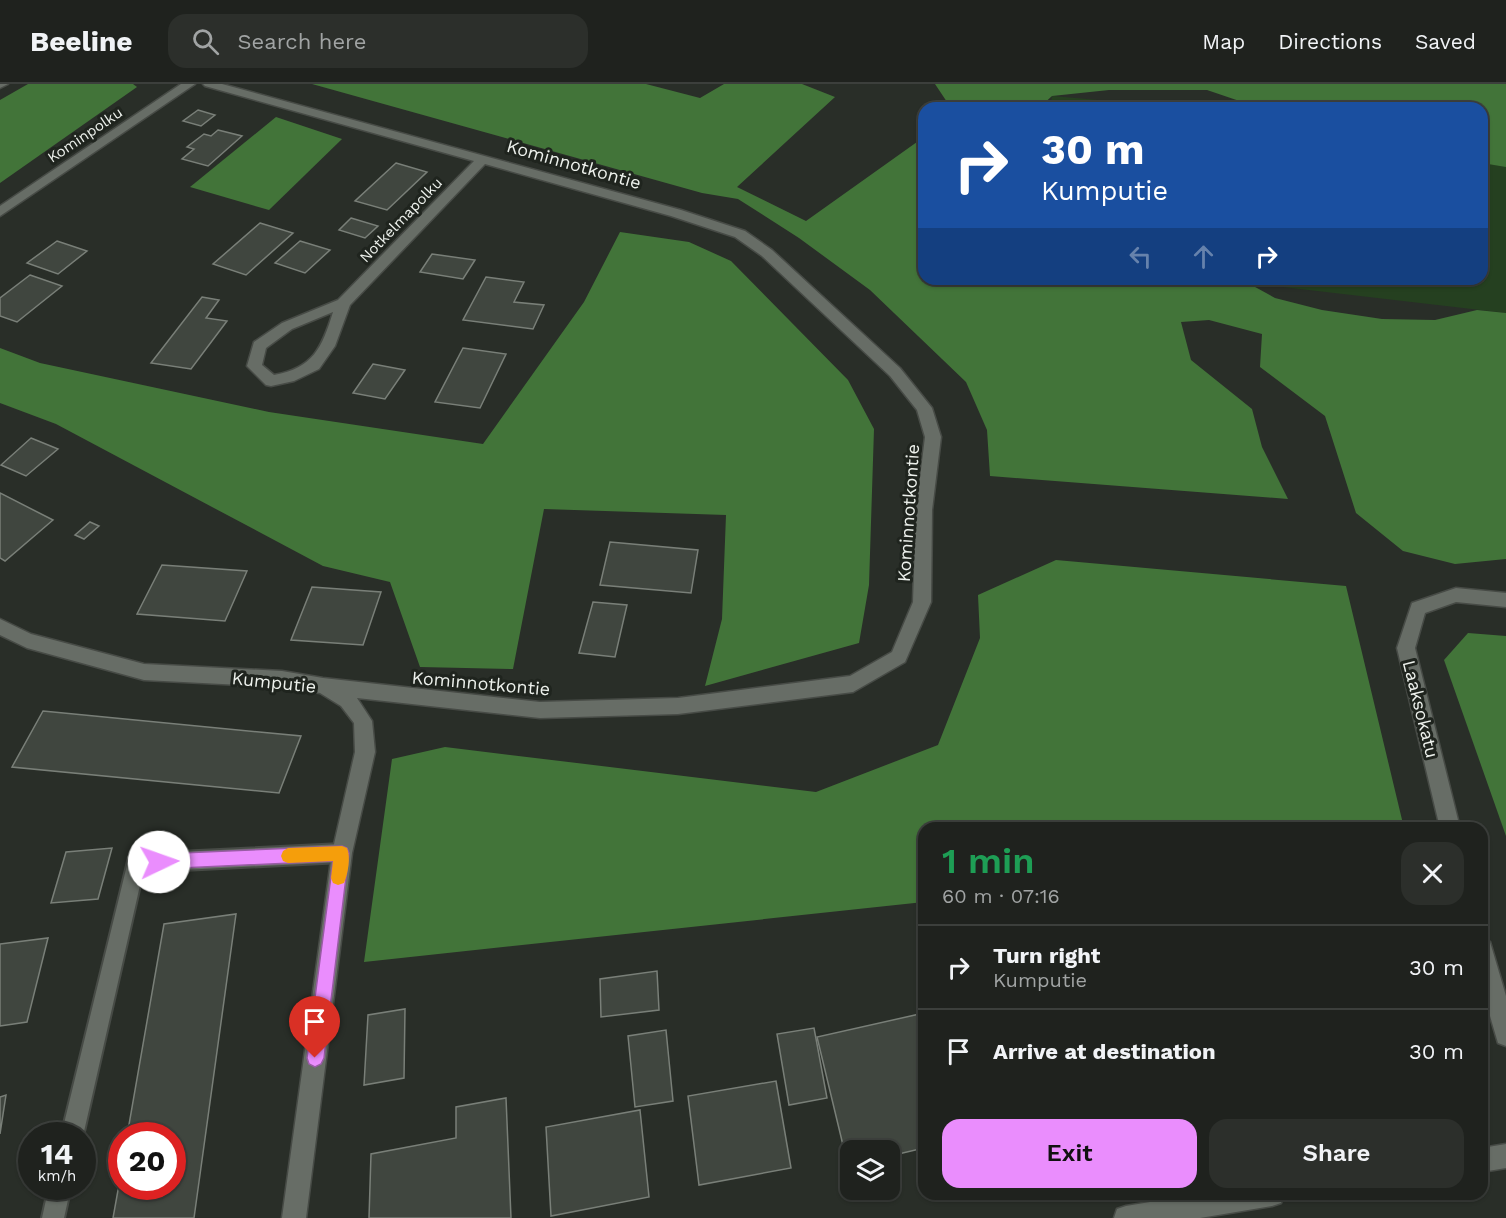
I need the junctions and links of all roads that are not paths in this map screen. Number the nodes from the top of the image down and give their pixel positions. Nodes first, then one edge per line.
1 (189, 84) edge
2 (209, 84) edge
3 (483, 159) junction
4 (0, 212) edge
5 (343, 303) junction
6 (1506, 600) edge
7 (0, 626) edge
8 (323, 686) junction
9 (1449, 822) edge
10 (342, 853) junction
11 (1488, 971) edge
12 (1506, 1035) edge
13 (75, 1122) edge
14 (1506, 1156) edge
15 (1488, 1159) edge
16 (57, 1200) edge
17 (1236, 1200) edge
18 (53, 1218) edge
19 (294, 1218) edge
20 (1126, 1218) edge

1 - 4 street, Kominpolku
2 - 3 street, Kominnotkontie
3 - 5 street, Notkelmapolku
3 - 8 street, Kominnotkontie
5 - 5 street, Notkelmapolku
6 - 9 street, Laaksokatu
7 - 8 street, Kumputie
8 - 10 street, Kumputie
10 - 13 lane
10 - 19 street, Kumputie
11 - 12 street
14 - 15 street
16 - 18 lane
17 - 20 street

